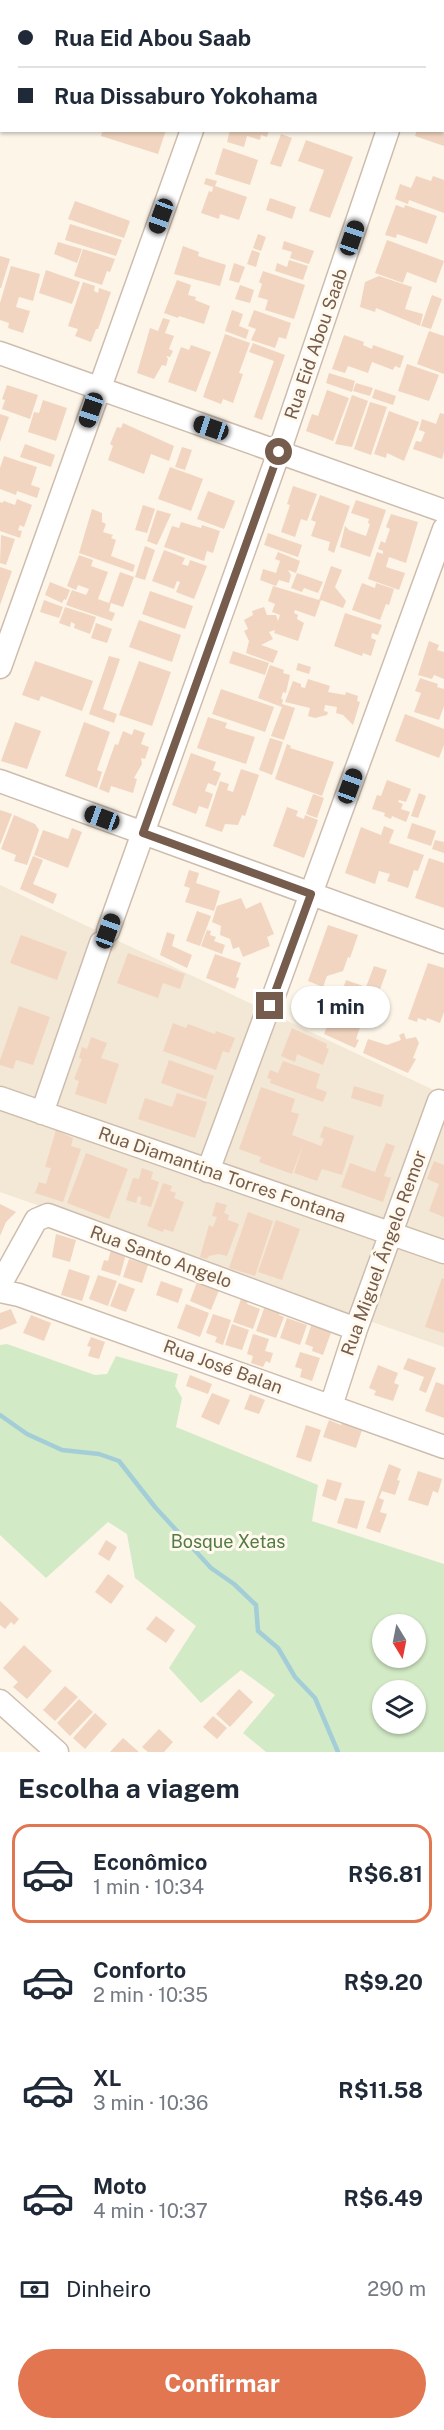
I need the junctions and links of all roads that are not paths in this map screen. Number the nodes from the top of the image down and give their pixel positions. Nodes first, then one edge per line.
1 (191, 132) edge
2 (387, 132) edge
3 (0, 353) edge
4 (99, 388) junction
5 (279, 452) junction
6 (444, 511) edge
7 (444, 529) edge
8 (0, 667) edge
9 (0, 781) edge
10 (143, 833) junction
11 (311, 894) junction
12 (444, 942) edge
13 (0, 1098) edge
14 (439, 1101) dead end
15 (42, 1113) junction
16 (208, 1171) junction
17 (392, 1233) junction
18 (444, 1251) edge
19 (0, 1285) edge
20 (0, 1291) edge
21 (356, 1329) junction
22 (331, 1406) junction
23 (444, 1447) edge
24 (0, 1701) edge
25 (57, 1752) edge

1 - 4 street
2 - 5 street, Rua Eid Abou Saab
3 - 4 street
4 - 5 street
4 - 8 street
5 - 6 street
5 - 10 street, Rua Eid Abou Saab
7 - 11 street
9 - 10 street
10 - 11 street
10 - 15 street, Rua Eid Abou Saab
11 - 12 street
11 - 16 street
13 - 15 street, Rua Diamantina Torres Fontana
14 - 17 street, Rua Miguel Ângelo Remor
15 - 16 street, Rua Diamantina Torres Fontana
16 - 17 street, Rua Diamantina Torres Fontana
17 - 18 street, Rua Diamantina Torres Fontana
17 - 21 street, Rua Miguel Ângelo Remor
19 - 21 street, Rua Santo Angelo
20 - 22 street, Rua José Balan
21 - 22 street, Rua Miguel Ângelo Remor
22 - 23 street, Rua José Balan
24 - 25 street

